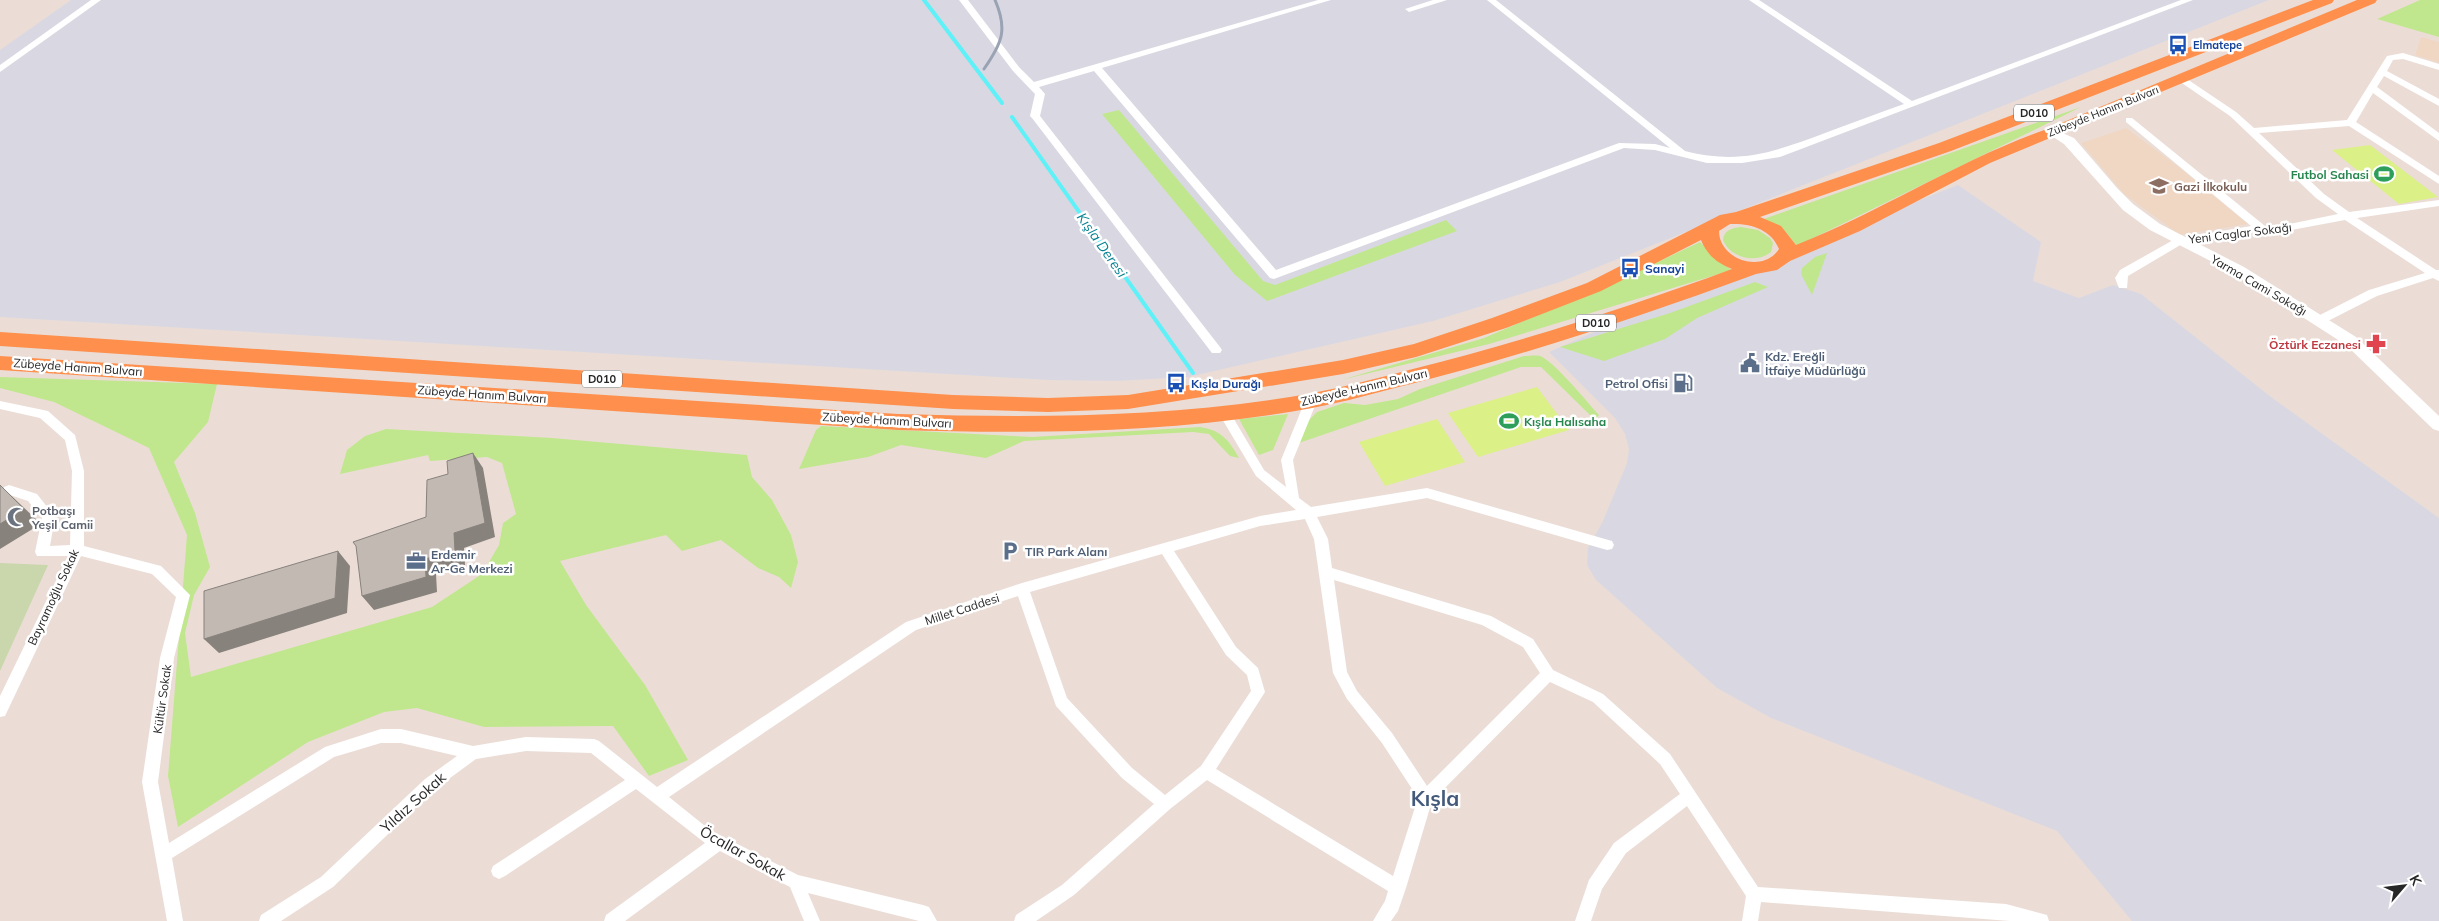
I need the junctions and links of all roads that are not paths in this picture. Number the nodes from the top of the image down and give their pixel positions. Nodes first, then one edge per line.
1 (97, 0) edge
2 (963, 0) edge
3 (1326, 0) edge
4 (1443, 0) edge
5 (1491, 0) edge
6 (1753, 0) edge
7 (2189, 0) edge
8 (2327, 0) edge
9 (2370, 0) edge
10 (1410, 9) dead end
11 (1096, 67) junction
12 (2439, 68) edge
13 (0, 69) edge
14 (2381, 71) junction
15 (2181, 79) junction
16 (1032, 86) junction
17 (2372, 88) junction
18 (2439, 103) edge
19 (1912, 104) junction
20 (2128, 120) dead end
21 (2351, 123) junction
22 (2253, 131) junction
23 (2052, 133) junction
24 (2439, 138) edge
25 (1684, 154) junction
26 (2439, 181) edge
27 (2439, 203) edge
28 (2347, 216) junction
29 (1738, 218) junction
30 (1710, 228) junction
31 (2262, 229) junction
32 (2179, 241) junction
33 (1786, 256) junction
34 (1754, 268) junction
35 (2437, 274) edge
36 (2123, 285) dead end
37 (2320, 320) junction
38 (0, 339) edge
39 (1216, 350) dead end
40 (0, 362) edge
41 (1312, 401) junction
42 (0, 405) edge
43 (1224, 412) junction
44 (2439, 425) edge
45 (9, 490) dead end
46 (1292, 497) junction
47 (1308, 512) junction
48 (1607, 545) dead end
49 (1165, 548) junction
50 (77, 550) junction
51 (1326, 572) junction
52 (1022, 589) junction
53 (1548, 674) junction
54 (0, 711) edge
55 (472, 753) junction
56 (1206, 771) junction
57 (636, 780) junction
58 (657, 796) junction
59 (1689, 796) junction
60 (1426, 797) junction
61 (1165, 804) junction
62 (719, 842) junction
63 (163, 855) junction
64 (500, 871) dead end
65 (796, 882) junction
66 (1398, 888) junction
67 (1754, 894) junction
68 (175, 921) edge
69 (267, 921) edge
70 (612, 921) edge
71 (812, 921) edge
72 (930, 921) edge
73 (1022, 921) edge
74 (1381, 921) edge
75 (1583, 921) edge
76 (1750, 921) edge
77 (2041, 921) edge

1 - 13 street
2 - 16 street
3 - 11 street
4 - 10 street
5 - 25 street
6 - 19 street
7 - 19 street
8 - 29 highway, Zübeyde Hanım Bulvarı / D010
9 - 15 highway, Zübeyde Hanım Bulvarı / D010
11 - 16 street
11 - 25 street
12 - 14 street
14 - 17 street
14 - 18 street
15 - 22 street
15 - 23 highway, Zübeyde Hanım Bulvarı / D010
16 - 39 street
17 - 21 street
17 - 24 street
19 - 25 street
20 - 31 street
21 - 22 street
21 - 26 street
22 - 28 street
23 - 32 street, Yarma Cami Sokağı
23 - 33 highway, Zübeyde Hanım Bulvarı / D010
27 - 28 street, Yeni Caglar Sokağı
28 - 31 street, Yeni Caglar Sokağı
28 - 35 street
29 - 30 highway, Zübeyde Hanım Bulvarı / D010
29 - 33 highway, Zübeyde Hanım Bulvarı / D010
30 - 34 highway, Zübeyde Hanım Bulvarı / D010
30 - 38 highway, Zübeyde Hanım Bulvarı / D010
31 - 32 street, Yeni Caglar Sokağı
32 - 36 street, Yeni Caglar Sokağı
32 - 37 street, Yarma Cami Sokağı
33 - 34 highway, Zübeyde Hanım Bulvarı / D010
34 - 41 highway, Zübeyde Hanım Bulvarı / D010
35 - 37 street
37 - 44 street, Yarma Cami Sokağı
40 - 43 highway, Zübeyde Hanım Bulvarı / D010
41 - 43 highway, Zübeyde Hanım Bulvarı / D010
41 - 46 street
42 - 50 street, Bayramoğlu Sokak
43 - 46 street
45 - 50 street
46 - 47 street
47 - 48 street, Millet Caddesi
47 - 49 street, Millet Caddesi
47 - 51 street
49 - 52 street, Millet Caddesi
49 - 56 street
50 - 54 street, Bayramoğlu Sokak
50 - 63 street, Kültür Sokak
51 - 53 street
51 - 60 street
52 - 58 street, Millet Caddesi
52 - 61 street
53 - 59 street
53 - 60 street
55 - 57 street, Yıldız Sokak
55 - 63 street
55 - 69 street, Yıldız Sokak
56 - 61 street
56 - 66 street
57 - 58 street, Yıldız Sokak
57 - 64 street
58 - 62 street, Öcallar Sokak
59 - 67 street
59 - 75 street
60 - 66 street
61 - 73 street
62 - 65 street, Öcallar Sokak
62 - 70 street
63 - 68 street, Kültür Sokak
65 - 71 street, Öcallar Sokak
65 - 72 street
66 - 74 street
67 - 76 street
67 - 77 street

